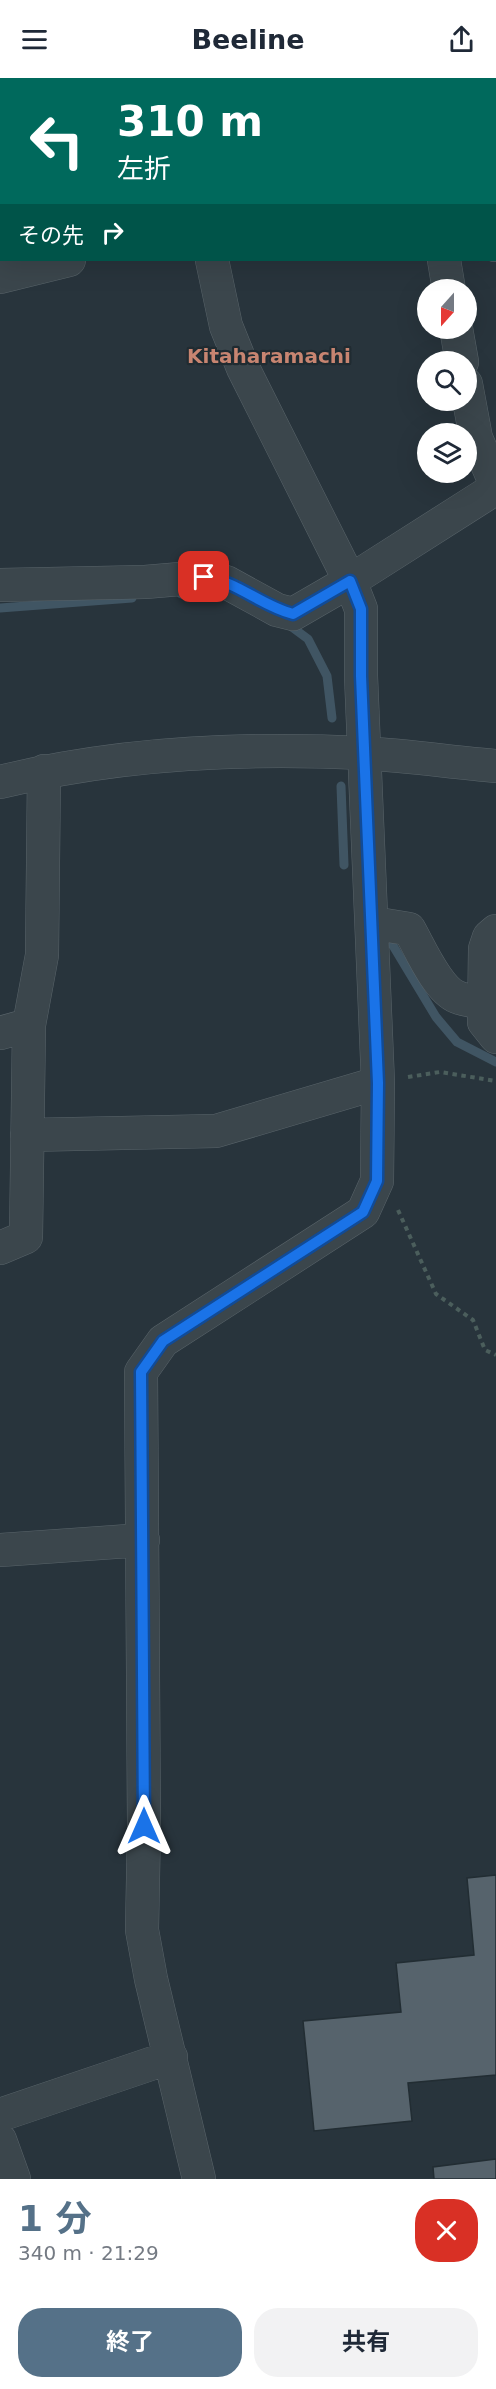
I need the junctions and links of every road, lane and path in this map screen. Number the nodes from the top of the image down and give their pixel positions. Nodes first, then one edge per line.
1 (94, 78) edge
2 (122, 78) edge
3 (65, 261) edge
4 (212, 261) edge
5 (444, 261) edge
6 (0, 277) edge
7 (447, 279) edge
8 (471, 411) edge
9 (496, 487) edge
10 (350, 581) junction
11 (0, 584) edge
12 (365, 753) junction
13 (496, 766) edge
14 (44, 771) junction
15 (0, 782) edge
16 (372, 923) junction
17 (496, 931) edge
18 (484, 1002) junction
19 (15, 1029) edge
20 (496, 1037) edge
21 (496, 1081) edge
22 (378, 1083) junction
23 (27, 1135) junction
24 (377, 1181) junction
25 (0, 1248) edge
26 (496, 1355) edge
27 (142, 1540) junction
28 (0, 1550) edge
29 (171, 2057) junction
30 (0, 2115) edge
31 (0, 2140) edge
32 (14, 2179) edge
33 (200, 2179) edge

1 - 2 street
3 - 6 street
4 - 10 street
5 - 7 street
8 - 9 street
9 - 10 street
10 - 11 street
10 - 12 street
12 - 13 street
12 - 14 street
12 - 16 street
14 - 15 street
14 - 19 street
16 - 18 street
16 - 22 street
17 - 18 street
18 - 20 street
19 - 23 street
21 - 22 path
22 - 23 street
22 - 24 street
23 - 25 street
24 - 26 path
24 - 27 street
27 - 28 street
27 - 29 street
29 - 30 street
29 - 33 street
31 - 32 street

